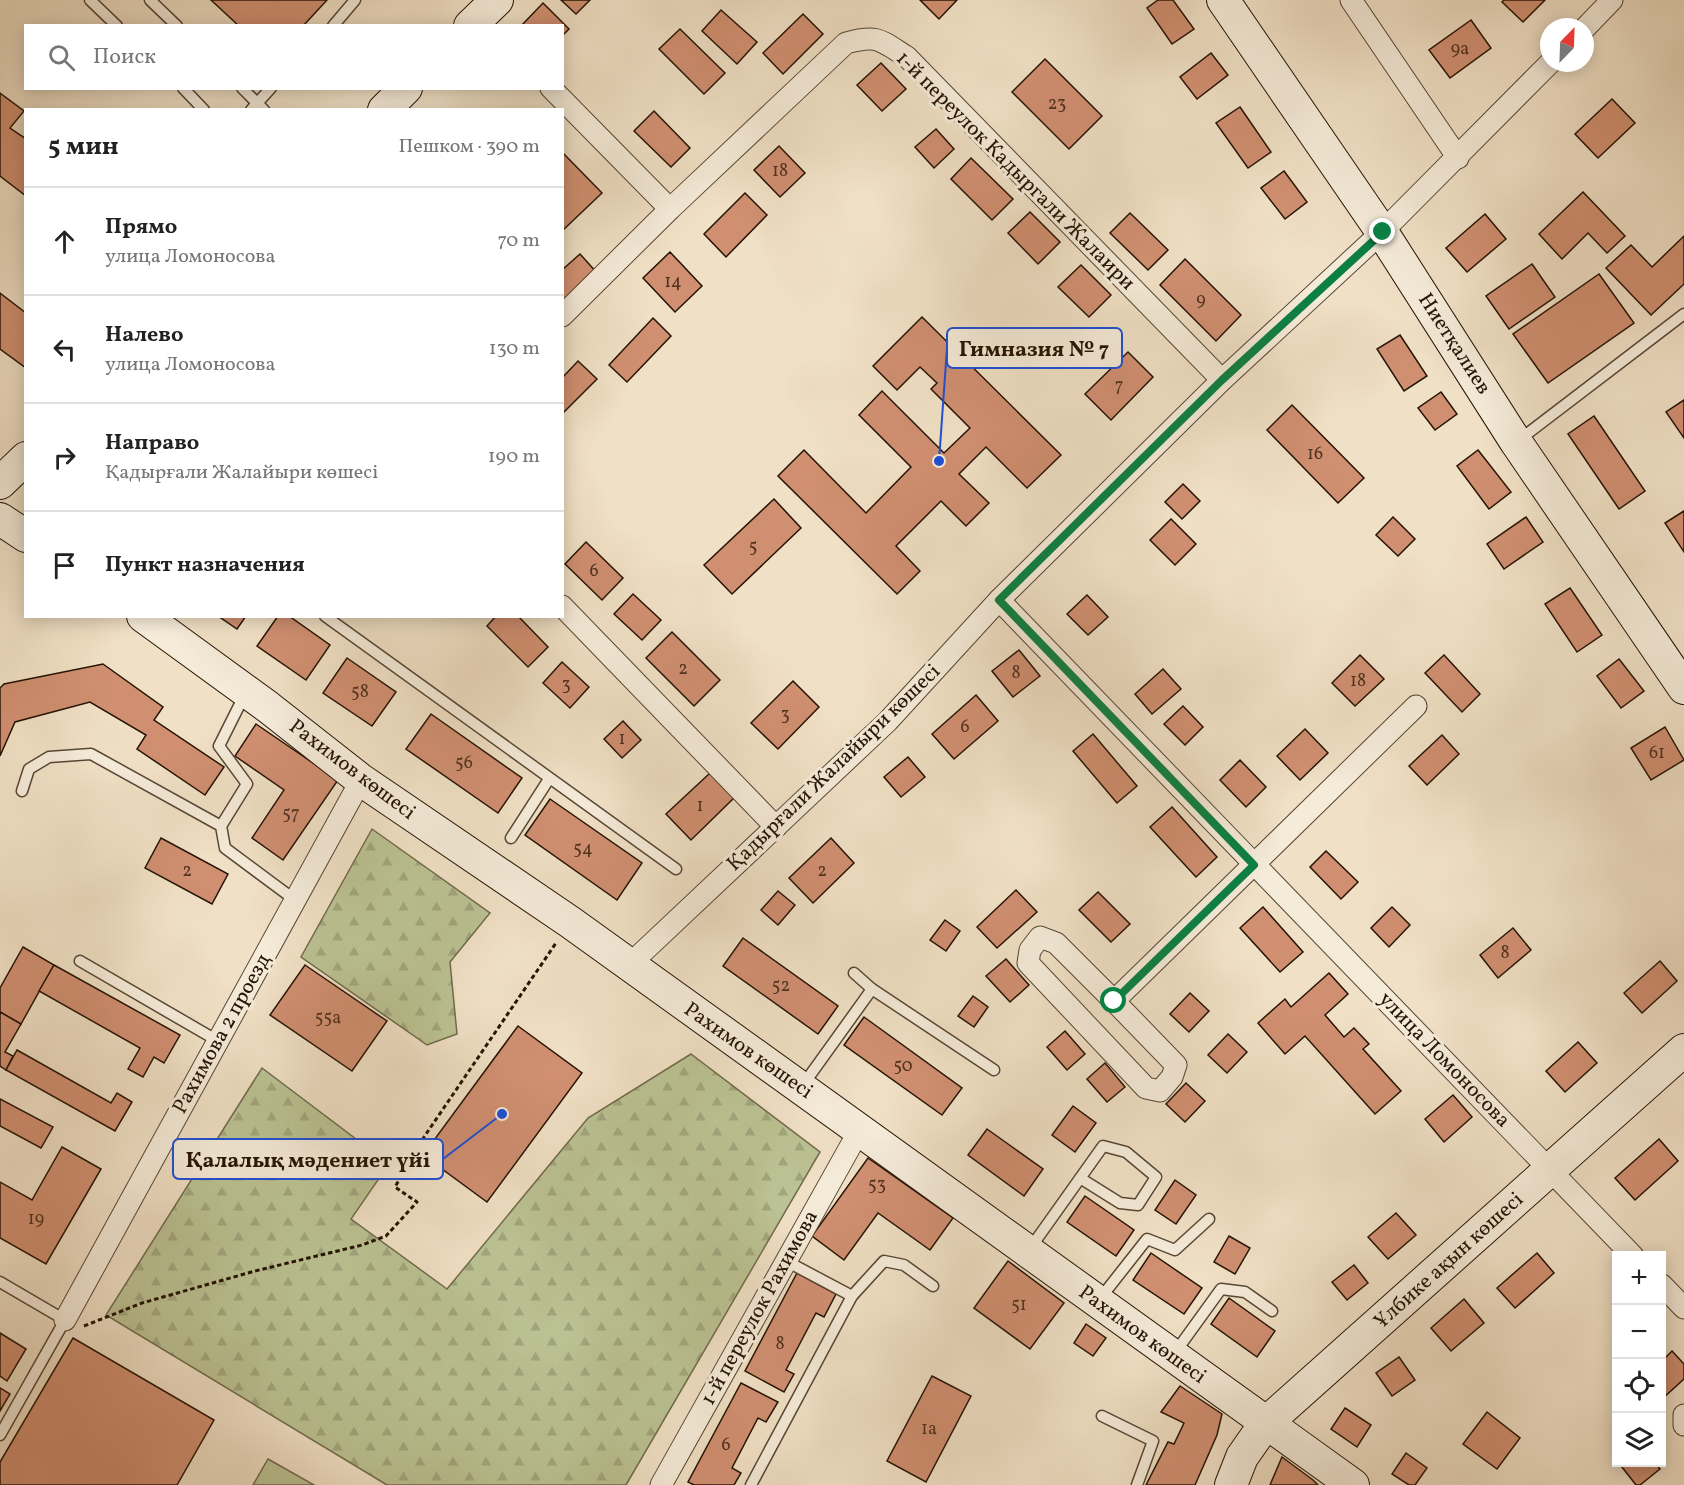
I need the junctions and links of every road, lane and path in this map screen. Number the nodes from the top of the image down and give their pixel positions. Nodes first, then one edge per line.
1 (90, 0) edge
2 (150, 0) edge
3 (355, 0) edge
4 (1223, 0) edge
5 (1351, 0) edge
6 (1612, 0) edge
7 (1594, 19) edge
8 (115, 24) edge
9 (175, 24) edge
10 (335, 24) edge
11 (1541, 72) edge
12 (185, 90) edge
13 (244, 90) edge
14 (270, 90) edge
15 (404, 90) edge
16 (553, 90) edge
17 (257, 107) edge
18 (202, 108) edge
19 (386, 108) edge
20 (1458, 158) junction
21 (670, 209) junction
22 (1383, 232) junction
23 (564, 314) edge
24 (1684, 314) edge
25 (1222, 380) junction
26 (1516, 442) junction
27 (24, 461) edge
28 (0, 483) edge
29 (0, 519) edge
30 (24, 535) edge
31 (999, 600) junction
32 (564, 608) edge
33 (146, 618) edge
34 (328, 618) edge
35 (1684, 688) edge
36 (246, 691) junction
37 (1416, 706) dead end
38 (549, 779) junction
39 (361, 780) junction
40 (22, 791) dead end
41 (221, 826) junction
42 (776, 827) junction
43 (511, 838) dead end
44 (1254, 865) junction
45 (676, 869) dead end
46 (295, 900) junction
47 (570, 922) junction
48 (80, 961) dead end
49 (628, 966) junction
50 (854, 973) dead end
51 (872, 989) junction
52 (1114, 1001) junction
53 (218, 1041) junction
54 (1684, 1050) edge
55 (994, 1070) dead end
56 (801, 1088) junction
57 (859, 1131) junction
58 (1550, 1170) junction
59 (1080, 1178) junction
60 (1209, 1219) dead end
61 (1628, 1251) edge
62 (1027, 1252) junction
63 (786, 1261) junction
64 (0, 1282) edge
65 (933, 1286) dead end
66 (1666, 1289) edge
67 (852, 1296) junction
68 (1097, 1303) junction
69 (1684, 1308) edge
70 (1272, 1311) dead end
71 (72, 1324) junction
72 (1172, 1357) junction
73 (1684, 1415) edge
74 (1101, 1416) dead end
75 (1265, 1424) junction
76 (1684, 1425) edge
77 (0, 1435) edge
78 (661, 1485) edge
79 (751, 1485) edge
80 (1137, 1485) edge
81 (1231, 1485) edge
82 (1353, 1485) edge

1 - 8 lane
2 - 9 lane
3 - 10 lane
4 - 22 street, Ниетқалиев
5 - 20 street
6 - 7 street
11 - 20 street, Қадырғали Жалайыри көшесі
12 - 18 lane
13 - 17 lane
14 - 17 lane
15 - 19 street
16 - 21 street
20 - 22 street, Қадырғали Жалайыри көшесі
21 - 23 street, 1-й переулок Кадыргали Жалаири
21 - 25 street, 1-й переулок Кадыргали Жалаири
22 - 25 street, Қадырғали Жалайыри көшесі
22 - 26 street, Ниетқалиев
24 - 26 lane
25 - 31 street, Қадырғали Жалайыри көшесі
26 - 35 street, Ниетқалиев
27 - 28 street
29 - 30 street
31 - 42 street, Қадырғали Жалайыри көшесі
31 - 44 street, улица Ломоносова
32 - 42 street
33 - 36 street, Рахимов көшесі
34 - 38 lane
36 - 39 street, Рахимов көшесі
36 - 41 lane
37 - 44 street
38 - 43 lane
38 - 45 lane
39 - 46 street, Рахимова 2 проезд
39 - 47 street, Рахимов көшесі
40 - 41 lane
41 - 46 lane
42 - 49 street, Қадырғали Жалайыри көшесі
44 - 52 street
44 - 58 street, улица Ломоносова
46 - 53 street, Рахимова 2 проезд
47 - 49 street, Рахимов көшесі
47 - 71 path
48 - 53 lane
49 - 56 street, Рахимов көшесі
50 - 51 lane
51 - 55 lane
51 - 56 lane
52 - 52 street
53 - 71 street, Рахимова 2 проезд
54 - 58 street, Ұлбике ақын көшесі
56 - 57 street, Рахимов көшесі
57 - 62 street, Рахимов көшесі
57 - 63 street, 1-й переулок Рахимова
58 - 61 street, улица Ломоносова
58 - 75 street, Ұлбике ақын көшесі
59 - 59 lane
59 - 62 lane
60 - 68 lane
62 - 68 street, Рахимов көшесі
63 - 67 lane
63 - 78 street, 1-й переулок Рахимова
64 - 71 lane
65 - 67 lane
66 - 69 street
67 - 79 lane
68 - 72 street, Рахимов көшесі
70 - 72 lane
71 - 77 lane
72 - 75 street, Рахимов көшесі
73 - 76 street
74 - 80 lane
75 - 81 street, Ұлбике ақын көшесі
75 - 82 street, Рахимов көшесі

